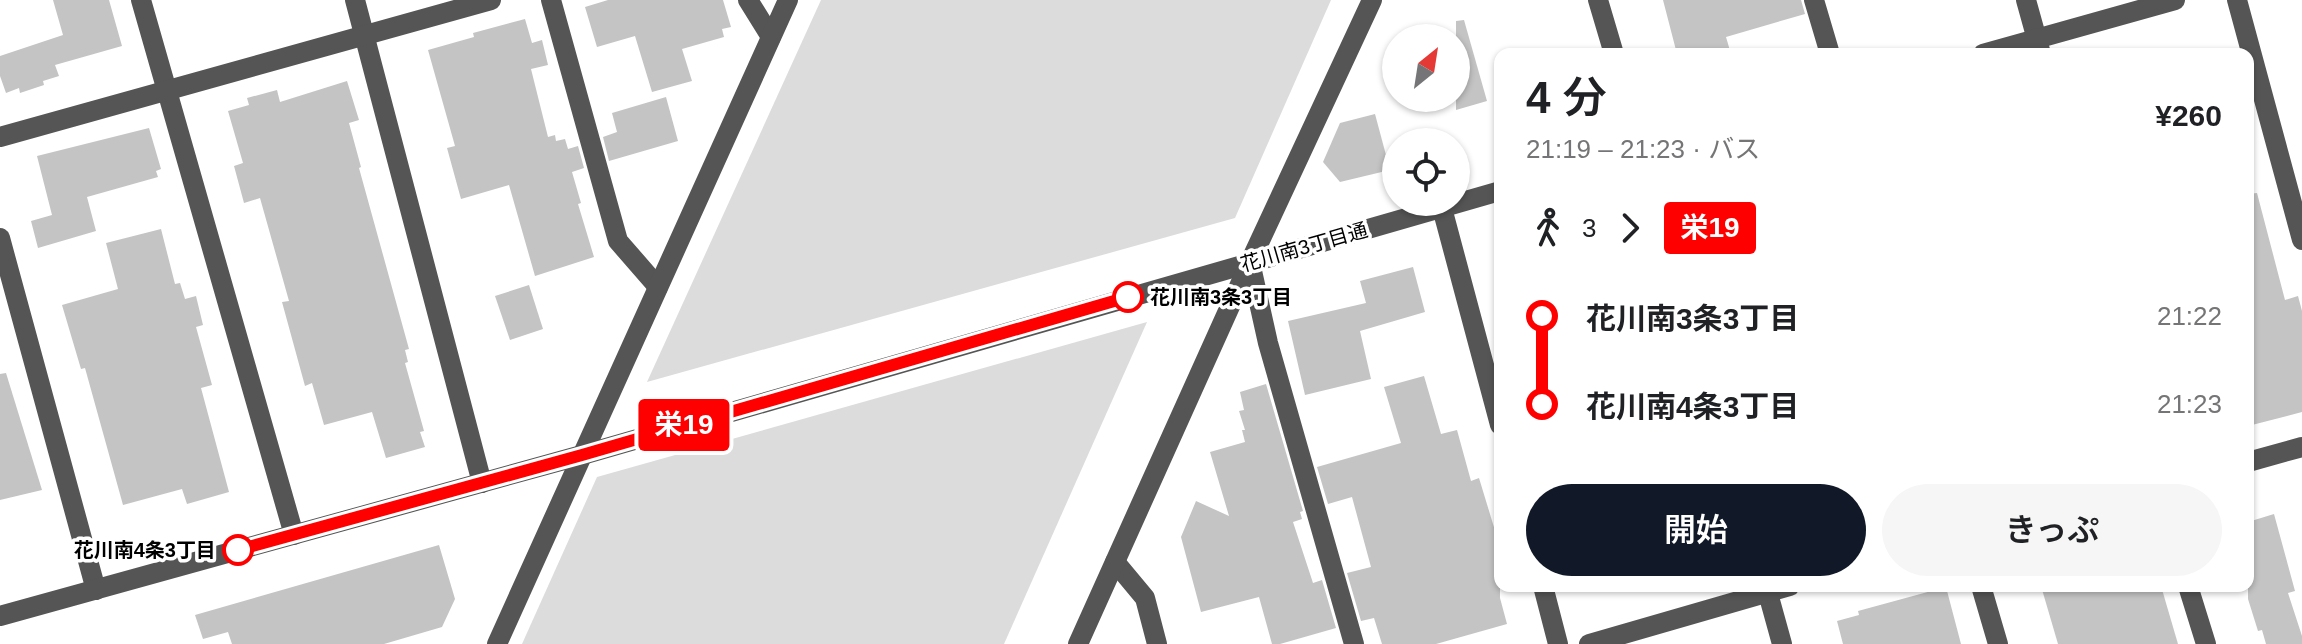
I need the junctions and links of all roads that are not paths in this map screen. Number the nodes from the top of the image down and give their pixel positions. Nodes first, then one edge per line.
1 (141, 0) edge
2 (355, 0) edge
3 (491, 0) edge
4 (551, 0) edge
5 (748, 0) edge
6 (788, 0) edge
7 (1372, 0) edge
8 (1598, 0) edge
9 (1814, 0) edge
10 (2026, 0) edge
11 (2175, 0) edge
12 (2237, 0) edge
13 (365, 35) junction
14 (771, 37) junction
15 (2039, 46) edge
16 (1612, 48) edge
17 (1828, 48) edge
18 (2250, 48) edge
19 (2254, 63) edge
20 (167, 91) junction
21 (0, 137) edge
22 (1494, 193) edge
23 (1470, 200) edge
24 (1414, 216) edge
25 (1444, 216) edge
26 (0, 238) edge
27 (2302, 240) edge
28 (1250, 262) junction
29 (658, 287) junction
30 (1494, 403) edge
31 (2302, 447) edge
32 (582, 455) junction
33 (2254, 460) edge
34 (482, 483) junction
35 (294, 535) junction
36 (1115, 562) junction
37 (96, 590) junction
38 (1545, 592) edge
39 (1756, 592) edge
40 (1767, 592) edge
41 (1983, 592) edge
42 (2190, 592) edge
43 (0, 616) edge
44 (497, 644) edge
45 (1078, 644) edge
46 (1157, 644) edge
47 (1354, 644) edge
48 (1558, 644) edge
49 (1589, 644) edge
50 (1782, 644) edge
51 (1998, 644) edge
52 (2206, 644) edge

1 - 20 street
2 - 13 street
3 - 13 street
4 - 29 street
5 - 14 street
6 - 14 street
7 - 28 street
8 - 16 street
9 - 17 street
10 - 15 street
11 - 15 street
12 - 18 street
13 - 20 street
13 - 34 street
14 - 29 street
19 - 27 street
20 - 21 street
20 - 35 street
22 - 23 street, 花川南3丁目通
24 - 28 street, 花川南3丁目通
25 - 30 street
26 - 37 street
28 - 32 street, 花川南3丁目通
28 - 36 street
28 - 47 street
29 - 32 street
31 - 33 street
32 - 34 street, 花川南3丁目通
32 - 44 street
34 - 35 street, 花川南3丁目通
35 - 37 street, 花川南3丁目通
36 - 45 street
36 - 46 street
37 - 43 street, 花川南3丁目通
38 - 48 street
39 - 49 street
40 - 50 street
41 - 51 street
42 - 52 street

